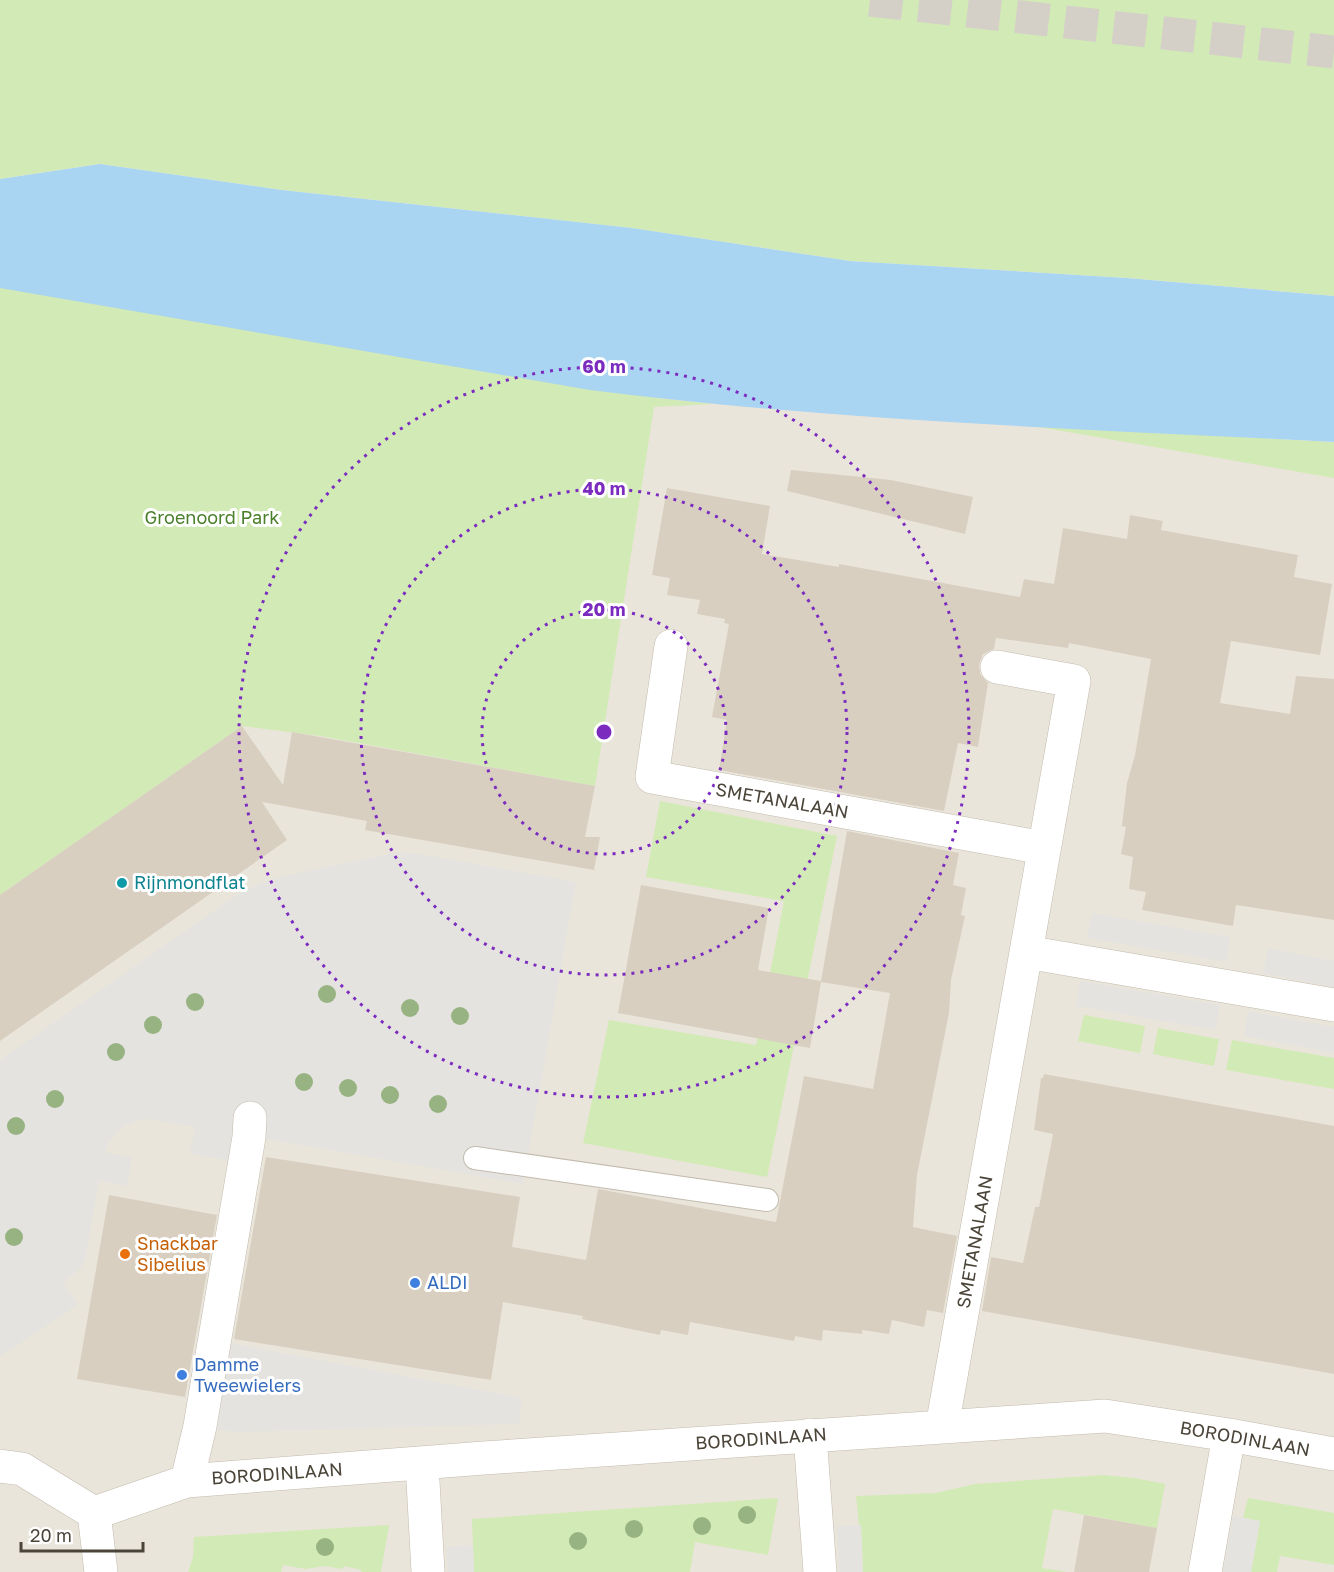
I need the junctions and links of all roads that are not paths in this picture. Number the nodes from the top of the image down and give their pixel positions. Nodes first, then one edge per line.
1 (671, 646) dead end
2 (997, 667) dead end
3 (1044, 848) junction
4 (1026, 952) junction
5 (1334, 1005) edge
6 (250, 1118) dead end
7 (475, 1158) dead end
8 (767, 1200) dead end
9 (942, 1427) junction
10 (810, 1435) junction
11 (1230, 1435) junction
12 (1334, 1454) edge
13 (422, 1463) junction
14 (0, 1466) edge
15 (187, 1481) junction
16 (94, 1513) junction
17 (101, 1572) edge
18 (428, 1572) edge
19 (820, 1572) edge
20 (1205, 1572) edge

1 - 3 street, SMETANALAAN
2 - 3 street, SMETANALAAN
3 - 4 street, SMETANALAAN
4 - 5 street
4 - 9 street, SMETANALAAN
6 - 15 street, BORODINLAAN
7 - 8 lane
9 - 10 street, BORODINLAAN
9 - 11 street, BORODINLAAN
10 - 13 street, BORODINLAAN
10 - 19 street
11 - 12 street, BORODINLAAN
11 - 20 street
13 - 15 street, BORODINLAAN
13 - 18 street
14 - 16 street
15 - 16 street, BORODINLAAN
16 - 17 street

